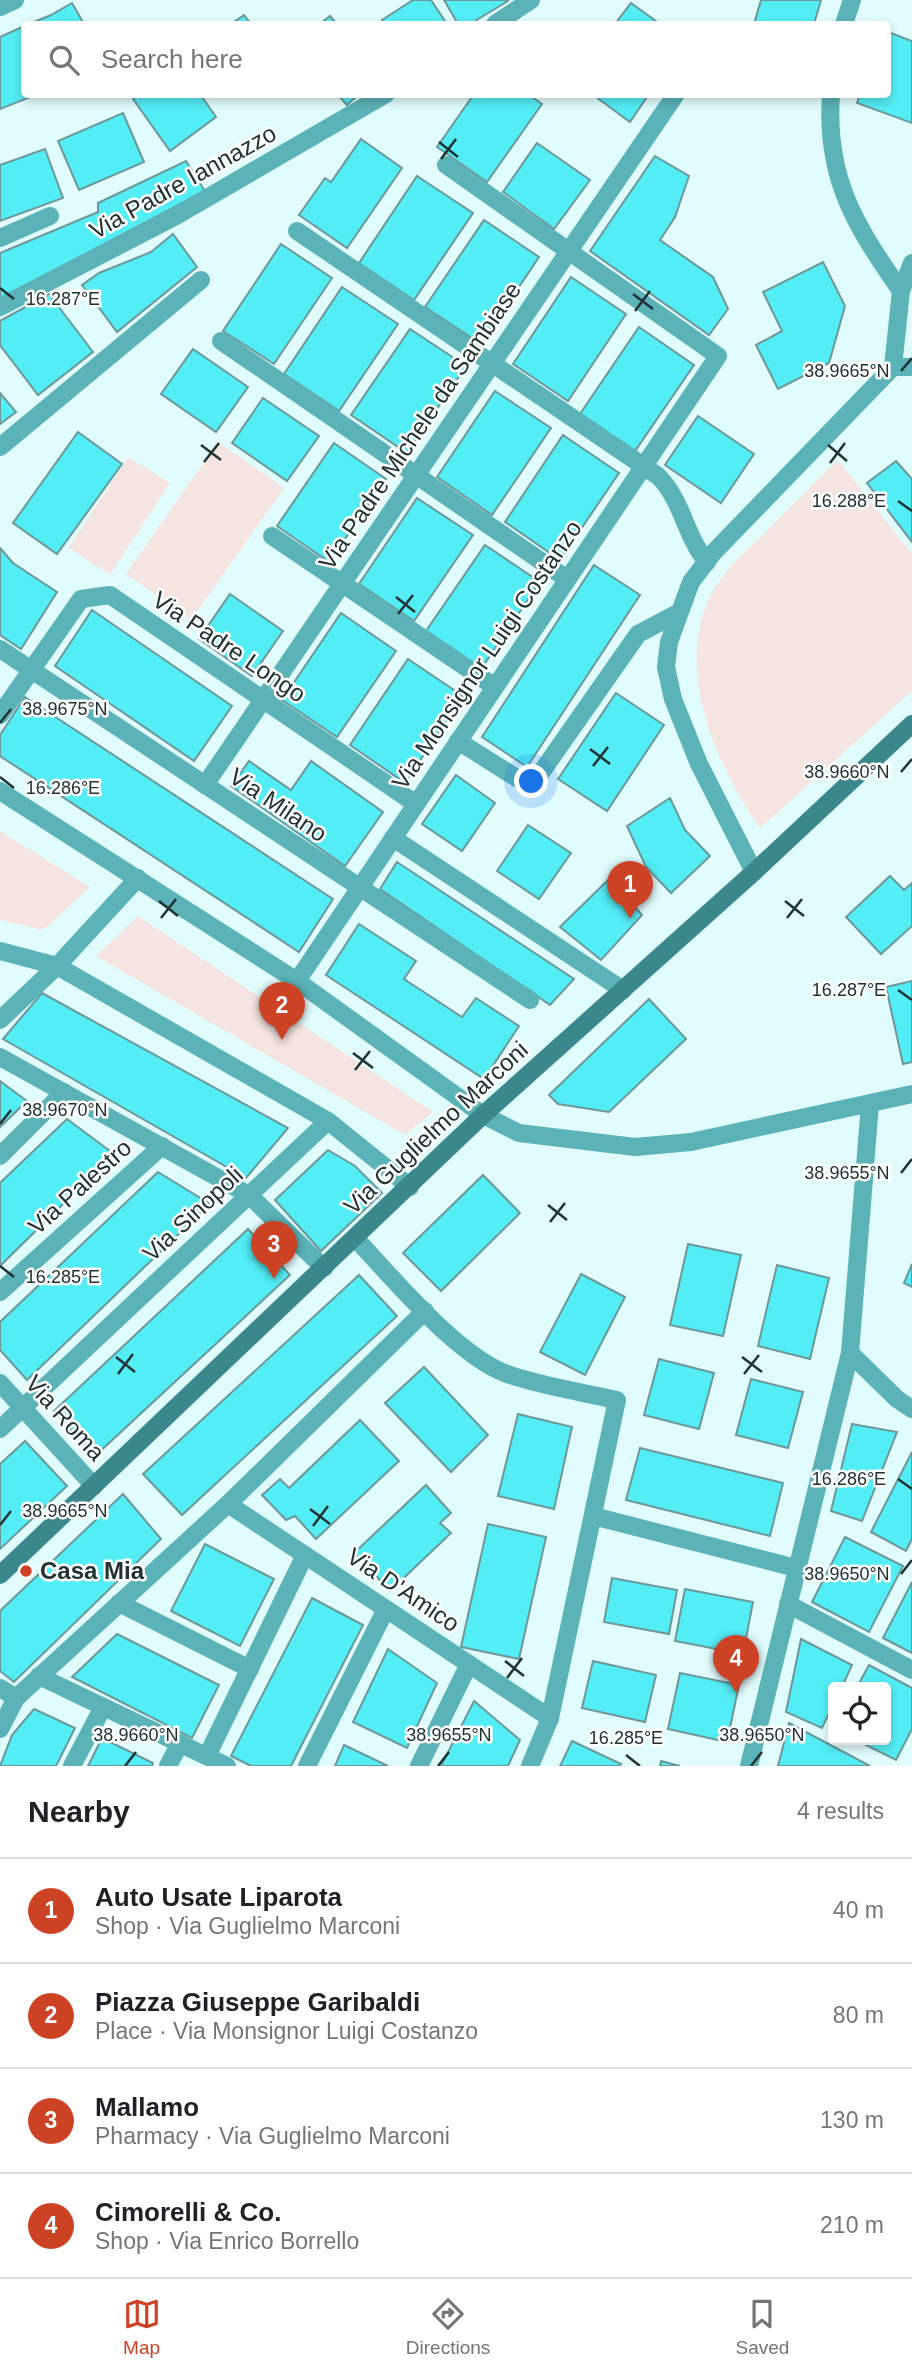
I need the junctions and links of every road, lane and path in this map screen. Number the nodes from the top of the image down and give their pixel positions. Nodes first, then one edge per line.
1 (15, 0) edge
2 (531, 0) edge
3 (852, 0) edge
4 (0, 7) edge
5 (500, 21) edge
6 (845, 21) edge
7 (379, 98) edge
8 (673, 98) edge
9 (831, 98) edge
10 (446, 165) dead end
11 (50, 216) dead end
12 (297, 231) dead end
13 (0, 238) edge
14 (569, 251) junction
15 (912, 263) edge
16 (201, 280) dead end
17 (901, 291) junction
18 (0, 307) edge
19 (221, 341) dead end
20 (493, 364) junction
21 (893, 367) junction
22 (912, 367) edge
23 (0, 447) edge
24 (643, 466) junction
25 (416, 476) junction
26 (272, 536) dead end
27 (706, 562) junction
28 (567, 579) junction
29 (342, 584) junction
30 (678, 613) junction
31 (0, 649) edge
32 (30, 670) junction
33 (495, 687) junction
34 (263, 700) junction
35 (0, 715) edge
36 (912, 724) edge
37 (458, 741) junction
38 (205, 785) junction
39 (0, 791) edge
40 (416, 804) junction
41 (393, 838) junction
42 (754, 872) junction
43 (138, 878) junction
44 (359, 888) junction
45 (0, 951) edge
46 (57, 966) junction
47 (297, 981) junction
48 (623, 990) junction
49 (530, 1000) dead end
50 (0, 1020) edge
51 (0, 1057) edge
52 (64, 1092) junction
53 (912, 1094) edge
54 (870, 1104) junction
55 (483, 1115) junction
56 (328, 1121) junction
57 (162, 1146) junction
58 (0, 1156) edge
59 (410, 1186) junction
60 (249, 1195) junction
61 (355, 1238) junction
62 (324, 1268) junction
63 (0, 1292) edge
64 (425, 1311) junction
65 (850, 1353) junction
66 (0, 1383) edge
67 (23, 1407) junction
68 (912, 1409) edge
69 (0, 1429) edge
70 (94, 1486) junction
71 (228, 1504) junction
72 (593, 1516) junction
73 (305, 1555) junction
74 (796, 1568) junction
75 (0, 1574) edge
76 (119, 1603) junction
77 (788, 1604) junction
78 (386, 1609) junction
79 (469, 1664) junction
80 (250, 1669) junction
81 (912, 1670) edge
82 (40, 1676) junction
83 (0, 1688) edge
84 (16, 1698) junction
85 (103, 1707) junction
86 (550, 1718) junction
87 (0, 1729) edge
88 (180, 1743) junction
89 (207, 1756) junction
90 (72, 1766) edge
91 (168, 1766) edge
92 (227, 1766) edge
93 (307, 1766) edge
94 (419, 1766) edge
95 (530, 1766) edge
96 (748, 1766) edge

1 - 4 street
2 - 5 street
3 - 6 street
7 - 18 street, Via Padre Iannazzo
8 - 14 street, Via Padre Michele da Sambiase
9 - 17 street
10 - 14 street
11 - 13 street
12 - 20 street
14 - 20 street, Via Padre Michele da Sambiase
14 - 24 street, Via Monsignor Luigi Costanzo
15 - 17 street
16 - 23 street
17 - 21 street
19 - 25 street
20 - 24 street
20 - 25 street, Via Padre Michele da Sambiase
21 - 22 street
21 - 27 street
24 - 27 street
24 - 28 street, Via Monsignor Luigi Costanzo
25 - 28 street
25 - 29 street, Via Padre Michele da Sambiase
26 - 29 street
27 - 30 street
28 - 33 street, Via Monsignor Luigi Costanzo
29 - 33 street
29 - 34 street, Via Padre Michele da Sambiase
30 - 37 street
30 - 42 street
31 - 32 street, Via Milano
32 - 34 street, Via Padre Longo
32 - 35 street, Via Padre Longo
32 - 38 street, Via Milano
33 - 37 street, Via Monsignor Luigi Costanzo
34 - 38 street, Via Padre Michele da Sambiase
34 - 40 street, Via Padre Longo
36 - 42 main road, Via Guglielmo Marconi
37 - 40 street, Via Monsignor Luigi Costanzo
38 - 44 street, Via Milano
39 - 43 street
40 - 41 street, Via Monsignor Luigi Costanzo
41 - 44 street, Via Monsignor Luigi Costanzo
41 - 48 street
42 - 48 main road, Via Guglielmo Marconi
43 - 46 street
43 - 47 street
44 - 47 street, Via Monsignor Luigi Costanzo
44 - 49 street, Via Milano
45 - 46 street
46 - 50 street
46 - 56 street
47 - 55 street
48 - 55 main road, Via Guglielmo Marconi
51 - 52 street
52 - 57 street
52 - 58 street
53 - 54 street
54 - 55 street
54 - 65 street
55 - 59 main road, Via Guglielmo Marconi
56 - 59 street
56 - 60 street, Via Sinopoli
57 - 60 street
57 - 63 street, Via Palestro
59 - 61 main road, Via Guglielmo Marconi
60 - 62 street
60 - 67 street, Via Sinopoli
61 - 62 main road, Via Guglielmo Marconi
61 - 64 street
62 - 70 main road, Via Guglielmo Marconi
64 - 71 street
64 - 72 street
65 - 68 street
65 - 74 street
66 - 67 street, Via Roma
67 - 69 street, Via Sinopoli
67 - 70 street, Via Roma
70 - 75 main road, Via Guglielmo Marconi
71 - 73 street, Via D'Amico
71 - 76 street
72 - 74 street
72 - 86 street
73 - 78 street, Via D'Amico
73 - 80 street
74 - 77 street
76 - 80 street
76 - 82 street
77 - 81 street
77 - 96 street
78 - 79 street, Via D'Amico
78 - 93 street
79 - 86 street, Via D'Amico
79 - 94 street
80 - 89 street
82 - 84 street
82 - 85 street
83 - 84 street
84 - 87 street
85 - 88 street
85 - 90 street
86 - 95 street
88 - 89 street
88 - 91 street
89 - 92 street

